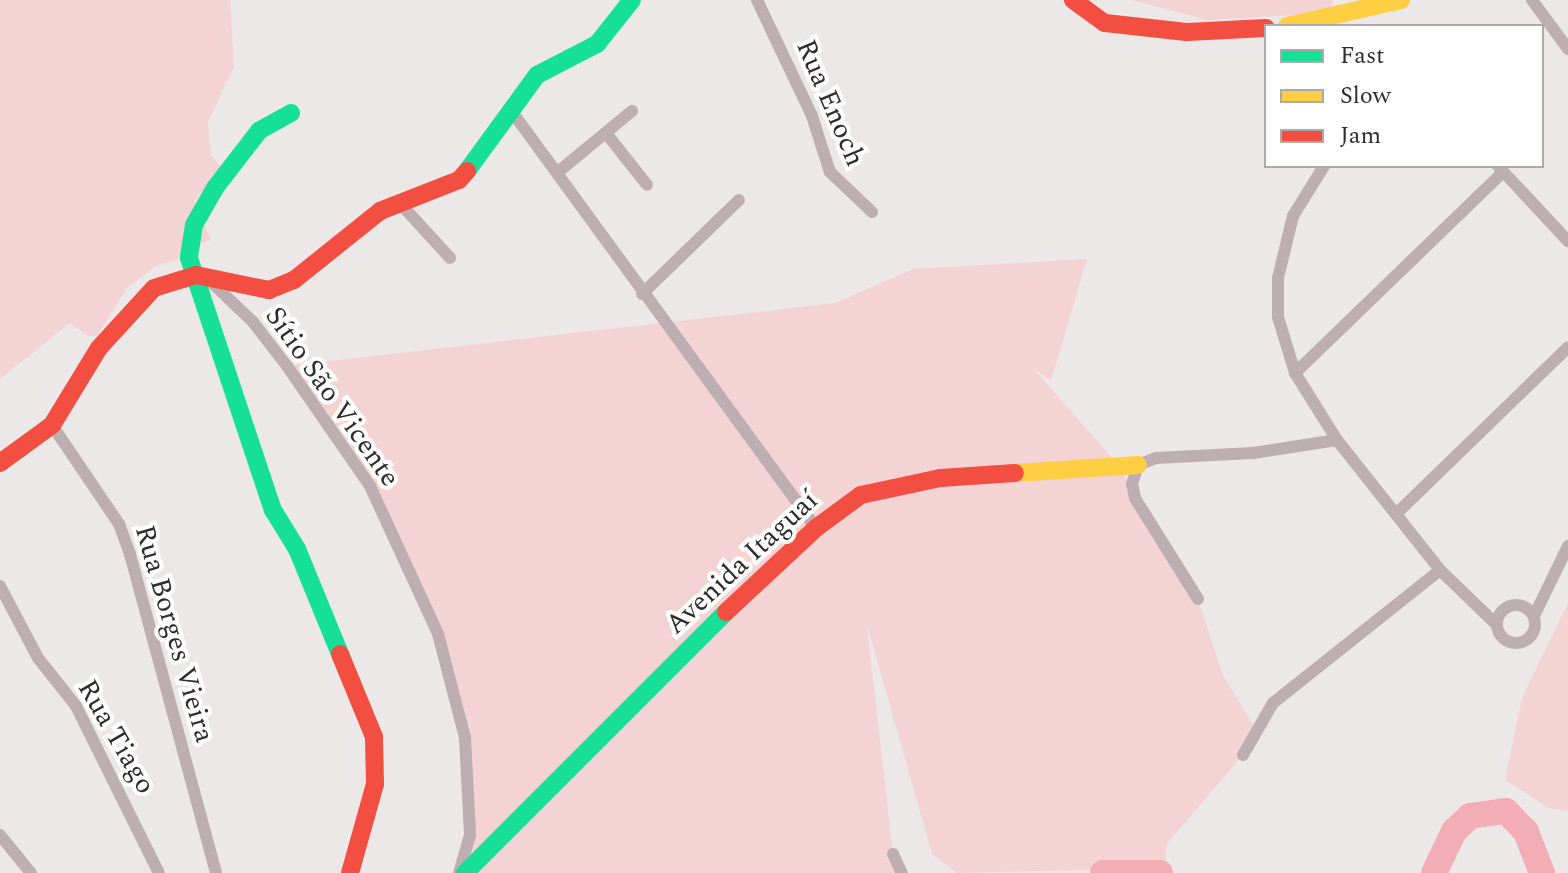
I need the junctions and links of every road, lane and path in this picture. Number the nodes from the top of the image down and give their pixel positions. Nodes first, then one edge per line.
1 (632, 0) edge
2 (757, 0) edge
3 (1073, 0) edge
4 (1401, 0) edge
5 (1532, 0) edge
6 (1354, 21) edge
7 (1314, 24) edge
8 (1264, 28) edge
9 (1568, 49) edge
10 (632, 111) dead end
11 (291, 113) dead end
12 (513, 113) junction
13 (606, 133) junction
14 (1323, 168) edge
15 (1500, 169) edge
16 (558, 172) junction
17 (647, 185) dead end
18 (739, 200) dead end
19 (398, 201) junction
20 (872, 212) dead end
21 (1568, 241) edge
22 (450, 258) dead end
23 (203, 278) junction
24 (642, 294) junction
25 (1568, 347) edge
26 (1295, 373) junction
27 (52, 425) junction
28 (1337, 440) junction
29 (0, 463) edge
30 (1138, 465) junction
31 (1397, 513) junction
32 (816, 528) junction
33 (1568, 546) edge
34 (1440, 570) junction
35 (0, 586) edge
36 (1198, 599) dead end
37 (1534, 616) junction
38 (1497, 625) junction
39 (1243, 755) dead end
40 (0, 835) edge
41 (893, 854) dead end
42 (31, 873) edge
43 (159, 873) edge
44 (216, 873) edge
45 (350, 873) edge
46 (462, 873) edge
47 (902, 873) edge

1 - 12 street
2 - 20 street, Rua Enoch
3 - 8 street
4 - 6 street
5 - 9 street
6 - 7 street
10 - 13 street
11 - 23 street
12 - 16 street
12 - 19 street
13 - 16 street
13 - 17 street
14 - 26 street
15 - 21 street
15 - 26 street
16 - 24 street
18 - 24 street
19 - 22 street
19 - 23 street
23 - 27 street
23 - 45 street
23 - 46 street, Sítio São Vicente
24 - 32 street
25 - 31 street
26 - 28 street
27 - 29 street
27 - 44 street, Rua Borges Vieira
28 - 30 street
28 - 31 street
30 - 32 street, Avenida Itaguaí
30 - 36 street
31 - 34 street
32 - 46 street, Avenida Itaguaí
33 - 37 street
34 - 38 street
34 - 39 street
35 - 43 street, Rua Tiago
37 - 38 street
37 - 38 street
40 - 42 street
41 - 47 street

